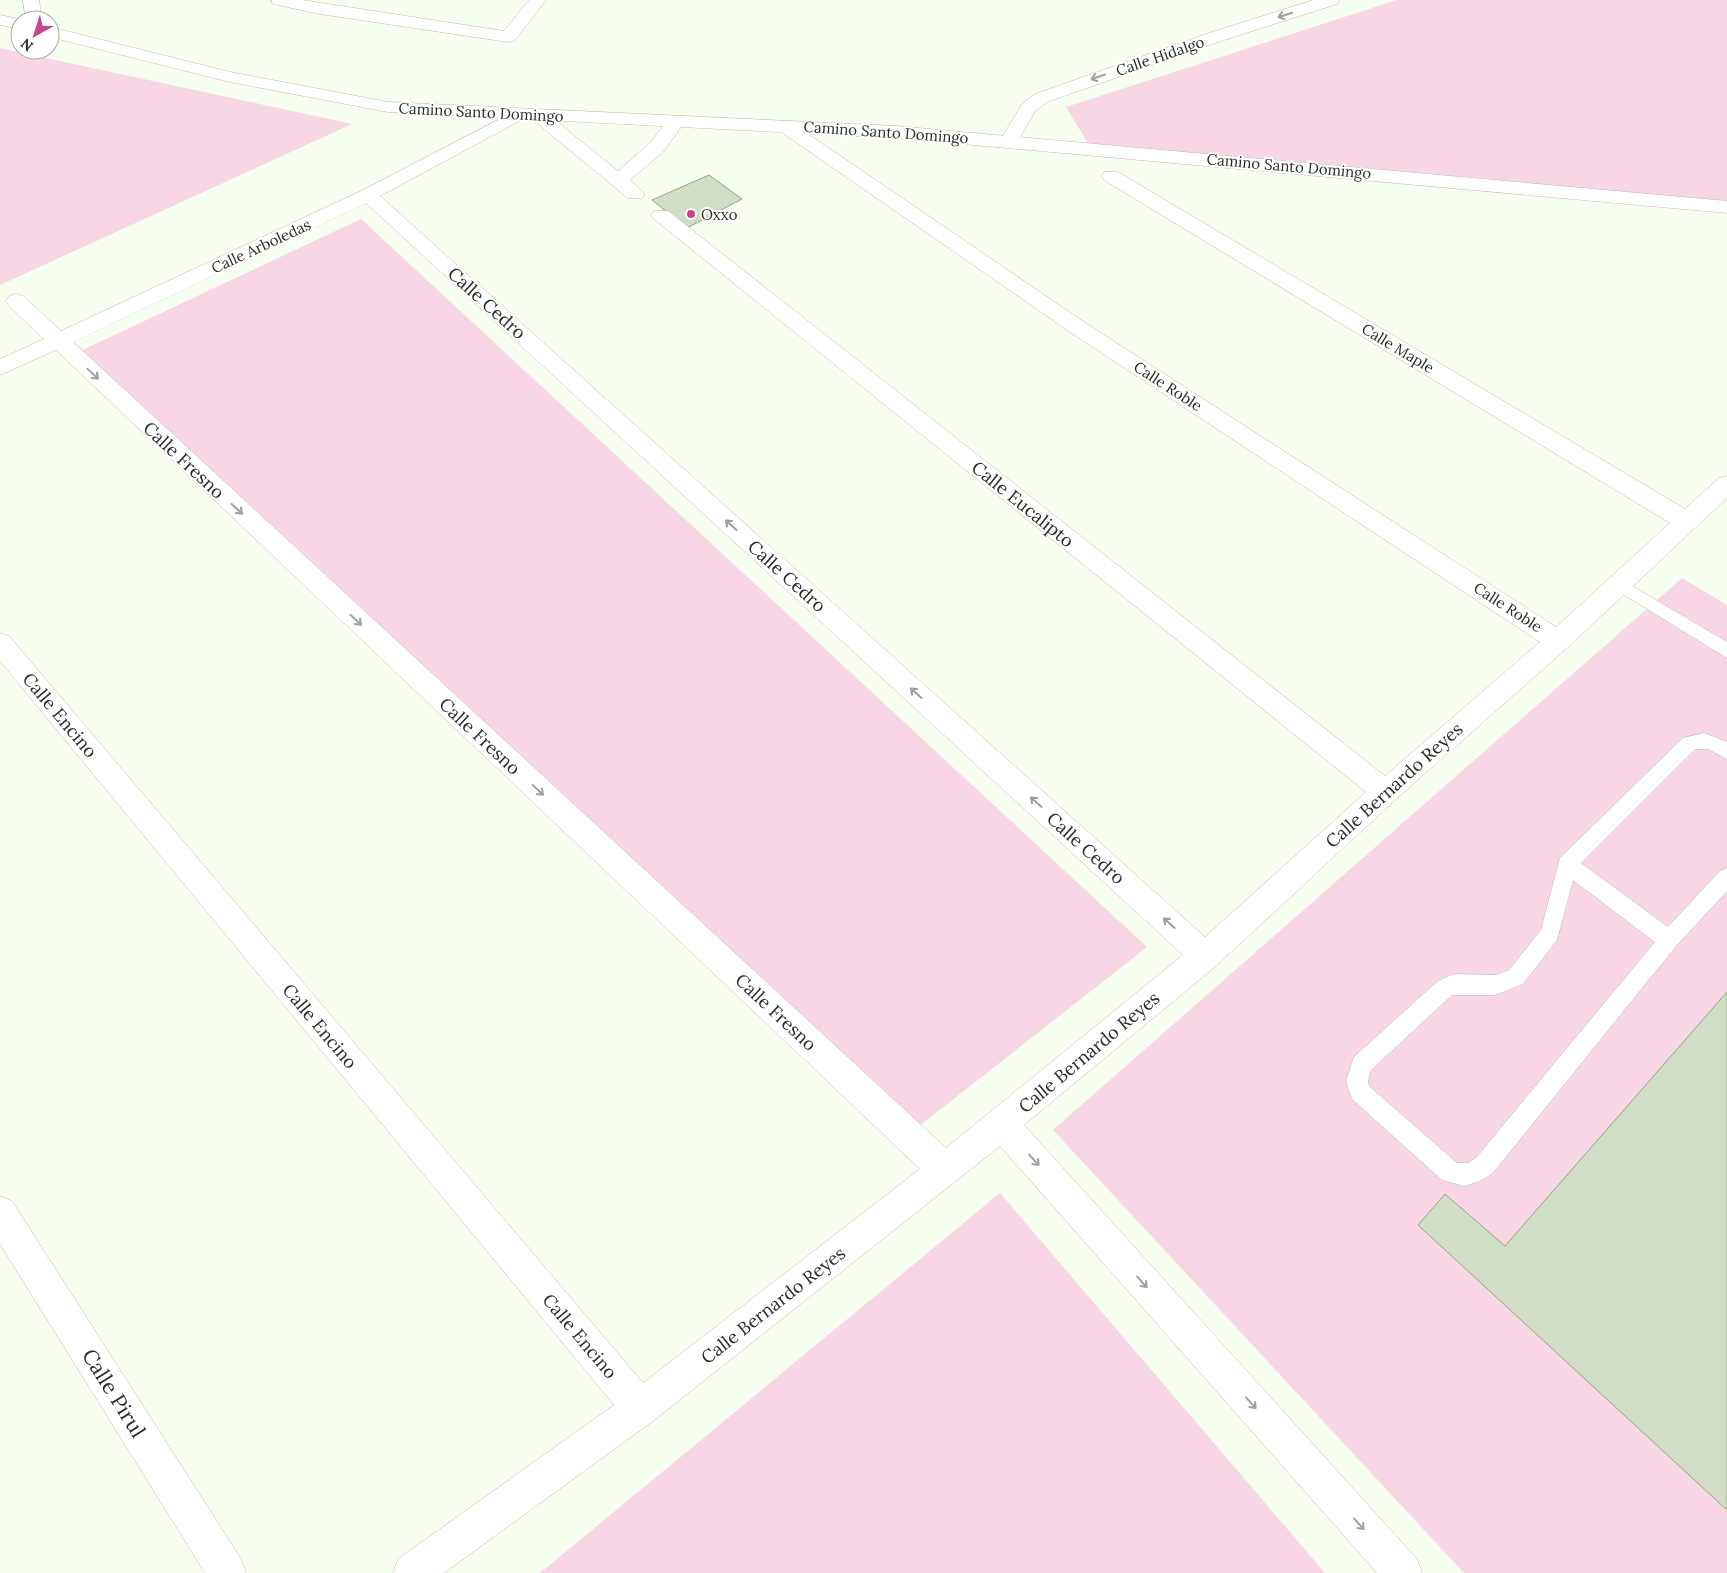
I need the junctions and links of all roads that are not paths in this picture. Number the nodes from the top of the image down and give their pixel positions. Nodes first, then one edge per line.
1 (279, 0) edge
2 (538, 0) edge
3 (1331, 0) edge
4 (60, 35) edge
5 (508, 37) junction
6 (500, 52) dead end
7 (517, 115) junction
8 (539, 116) junction
9 (677, 120) junction
10 (783, 124) junction
11 (1009, 141) junction
12 (1111, 176) dead end
13 (619, 180) junction
14 (635, 194) dead end
15 (368, 195) junction
16 (1727, 207) edge
17 (661, 216) dead end
18 (16, 301) dead end
19 (57, 341) junction
20 (0, 368) edge
21 (1727, 484) edge
22 (1686, 521) junction
23 (1619, 584) junction
24 (1558, 640) junction
25 (0, 643) edge
26 (1727, 652) edge
27 (1727, 751) edge
28 (1385, 792) junction
29 (1567, 864) junction
30 (1727, 877) edge
31 (1669, 940) junction
32 (1205, 956) junction
33 (1002, 1124) junction
34 (945, 1170) junction
35 (0, 1214) edge
36 (640, 1408) junction
37 (227, 1573) edge
38 (412, 1573) edge
39 (1403, 1573) edge

1 - 5 street
2 - 5 street
3 -> 11 street, Calle Hidalgo
4 - 7 street, Camino Santo Domingo
5 - 6 street
7 - 8 street, Camino Santo Domingo
7 - 15 street, Calle Arboledas
8 - 9 street, Camino Santo Domingo
8 - 13 street
9 - 10 street, Camino Santo Domingo
9 - 13 street
10 - 11 street, Camino Santo Domingo
10 - 24 street, Calle Roble
11 - 16 street, Camino Santo Domingo
12 - 22 street, Calle Maple
13 - 14 street
15 - 19 street, Calle Arboledas
32 -> 15 street, Calle Cedro
17 - 28 street, Calle Eucalipto
18 - 19 street, Calle Fresno
19 - 20 street, Calle Arboledas
19 -> 34 street, Calle Fresno
21 - 22 street, Calle Bernardo Reyes
22 - 23 street, Calle Bernardo Reyes
23 - 24 street, Calle Bernardo Reyes
23 - 26 lane
24 - 28 street, Calle Bernardo Reyes
25 - 36 street, Calle Encino
27 - 29 lane
28 - 32 street, Calle Bernardo Reyes
29 - 31 lane
29 - 31 lane
30 - 31 lane
32 - 33 street, Calle Bernardo Reyes
33 - 34 street, Calle Bernardo Reyes
33 -> 39 street
34 - 36 street, Calle Bernardo Reyes
35 - 37 street, Calle Pirul
36 - 38 street, Calle Bernardo Reyes

